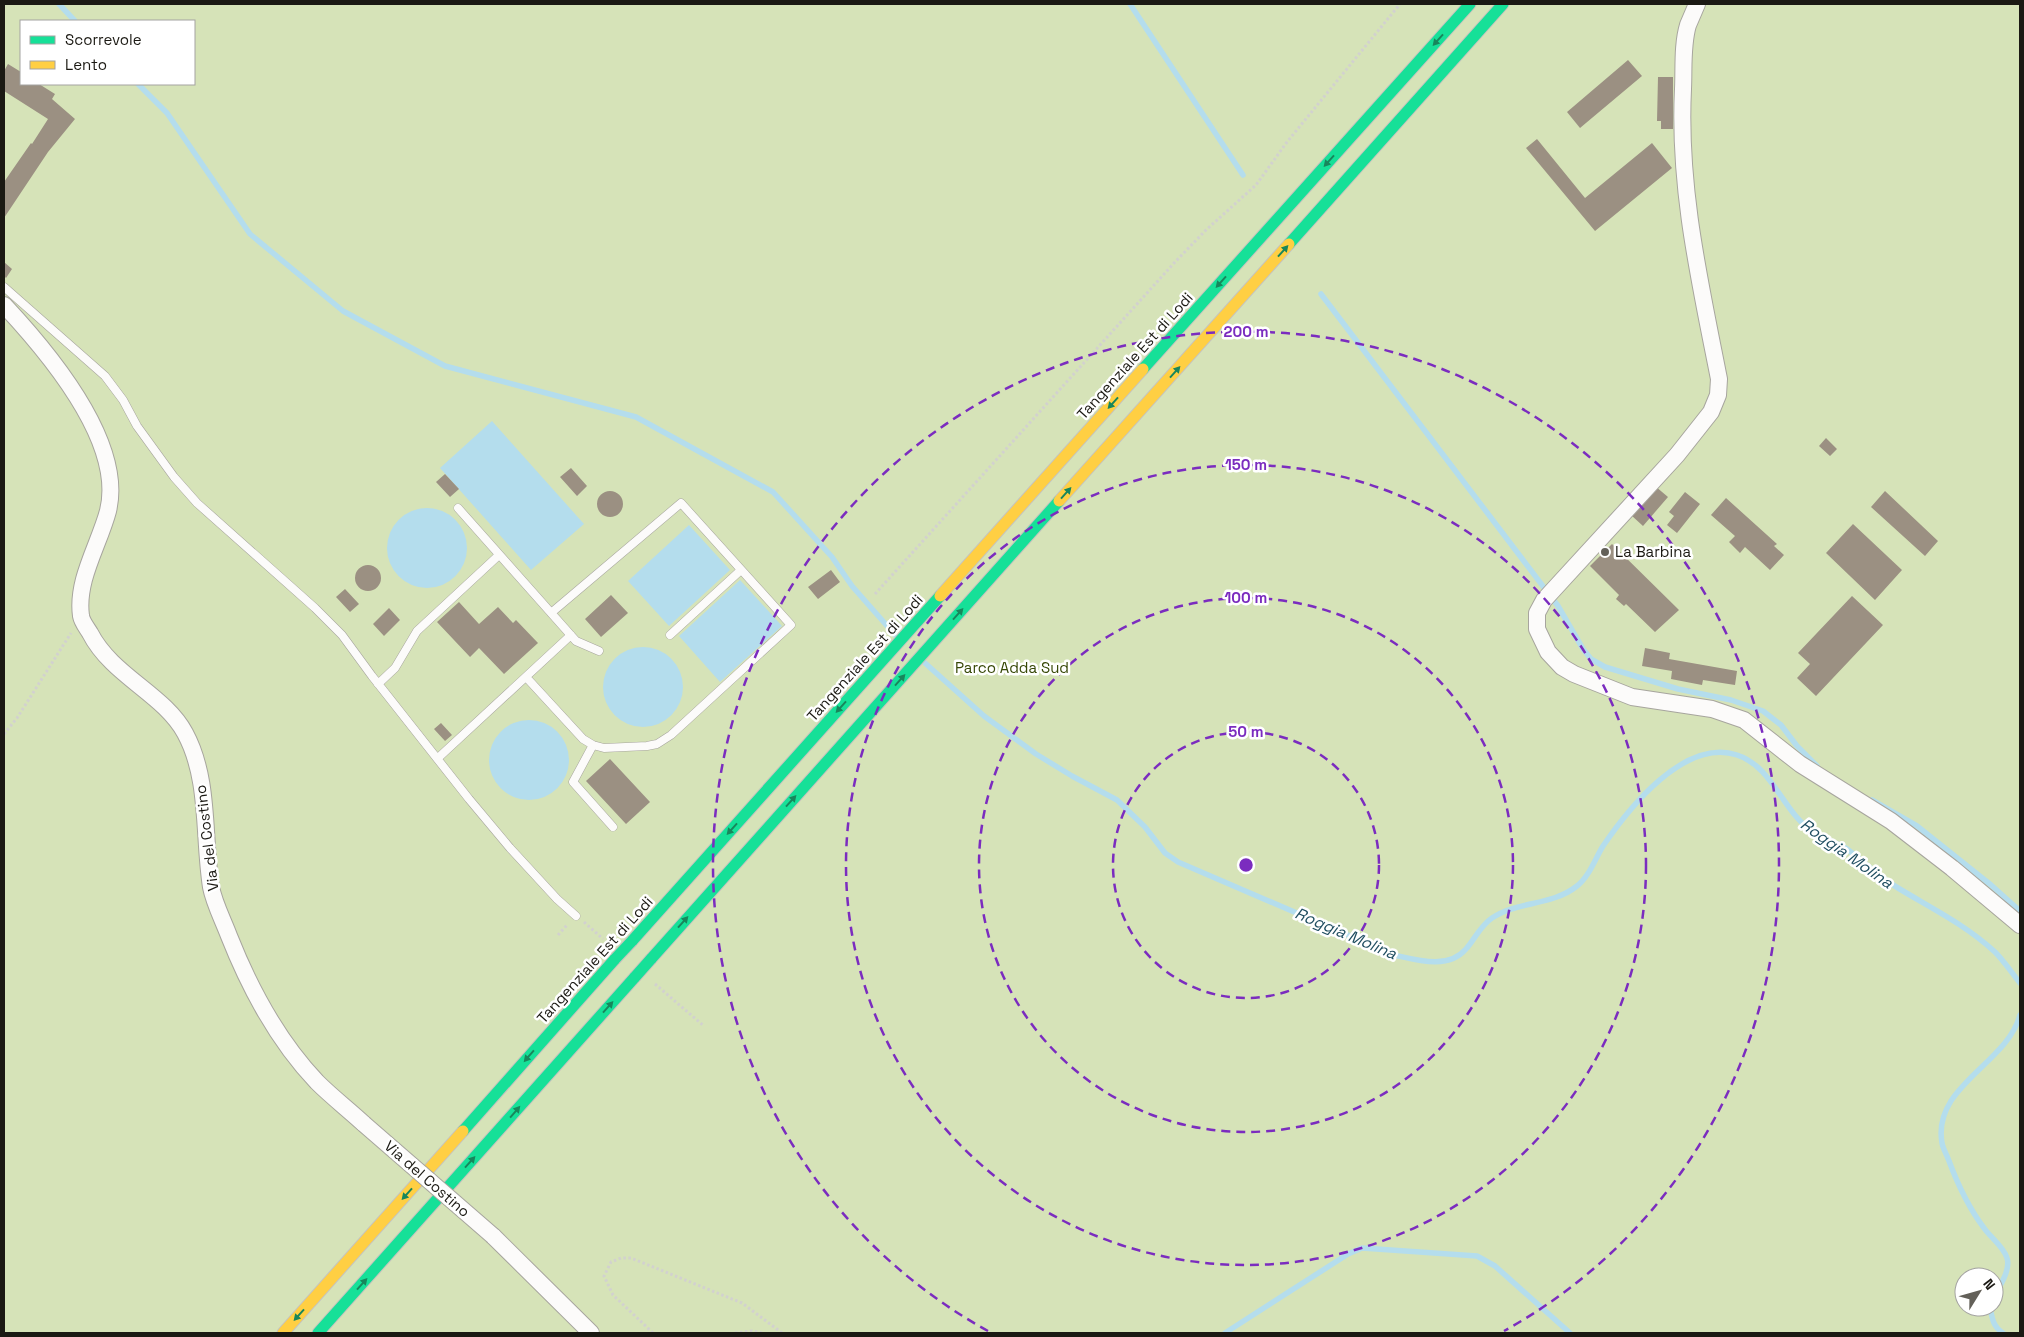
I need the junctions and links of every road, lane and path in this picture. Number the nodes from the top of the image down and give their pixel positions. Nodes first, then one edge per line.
1 (1400, 4) edge
2 (1470, 4) edge
3 (1503, 4) edge
4 (1697, 4) edge
5 (4, 287) edge
6 (4, 305) edge
7 (458, 508) dead end
8 (499, 555) junction
9 (741, 570) junction
10 (875, 594) dead end
11 (551, 613) junction
12 (81, 618) junction
13 (571, 635) junction
14 (670, 635) dead end
15 (599, 650) dead end
16 (526, 677) junction
17 (378, 684) junction
18 (4, 734) edge
19 (593, 745) junction
20 (438, 758) junction
21 (613, 827) dead end
22 (576, 916) dead end
23 (2020, 925) edge
24 (283, 1333) edge
25 (318, 1333) edge
26 (591, 1333) edge
27 (653, 1333) edge
28 (735, 1333) edge
29 (762, 1333) edge
30 (782, 1333) edge

1 - 10 path
2 -> 24 highway, Tangenziale Est di Lodi, bridge
25 -> 3 highway, bridge
4 - 23 street
5 - 17 lane
6 - 12 street
7 - 8 lane
8 - 11 lane
8 - 17 lane
9 - 11 lane
9 - 14 lane
9 - 19 lane
11 - 13 lane
12 - 18 path
12 - 26 street, Via del Costino, bridge
13 - 15 lane
13 - 16 lane
16 - 19 lane
16 - 20 lane
17 - 20 lane
19 - 21 lane
20 - 22 lane
27 - 30 path
28 - 29 path

